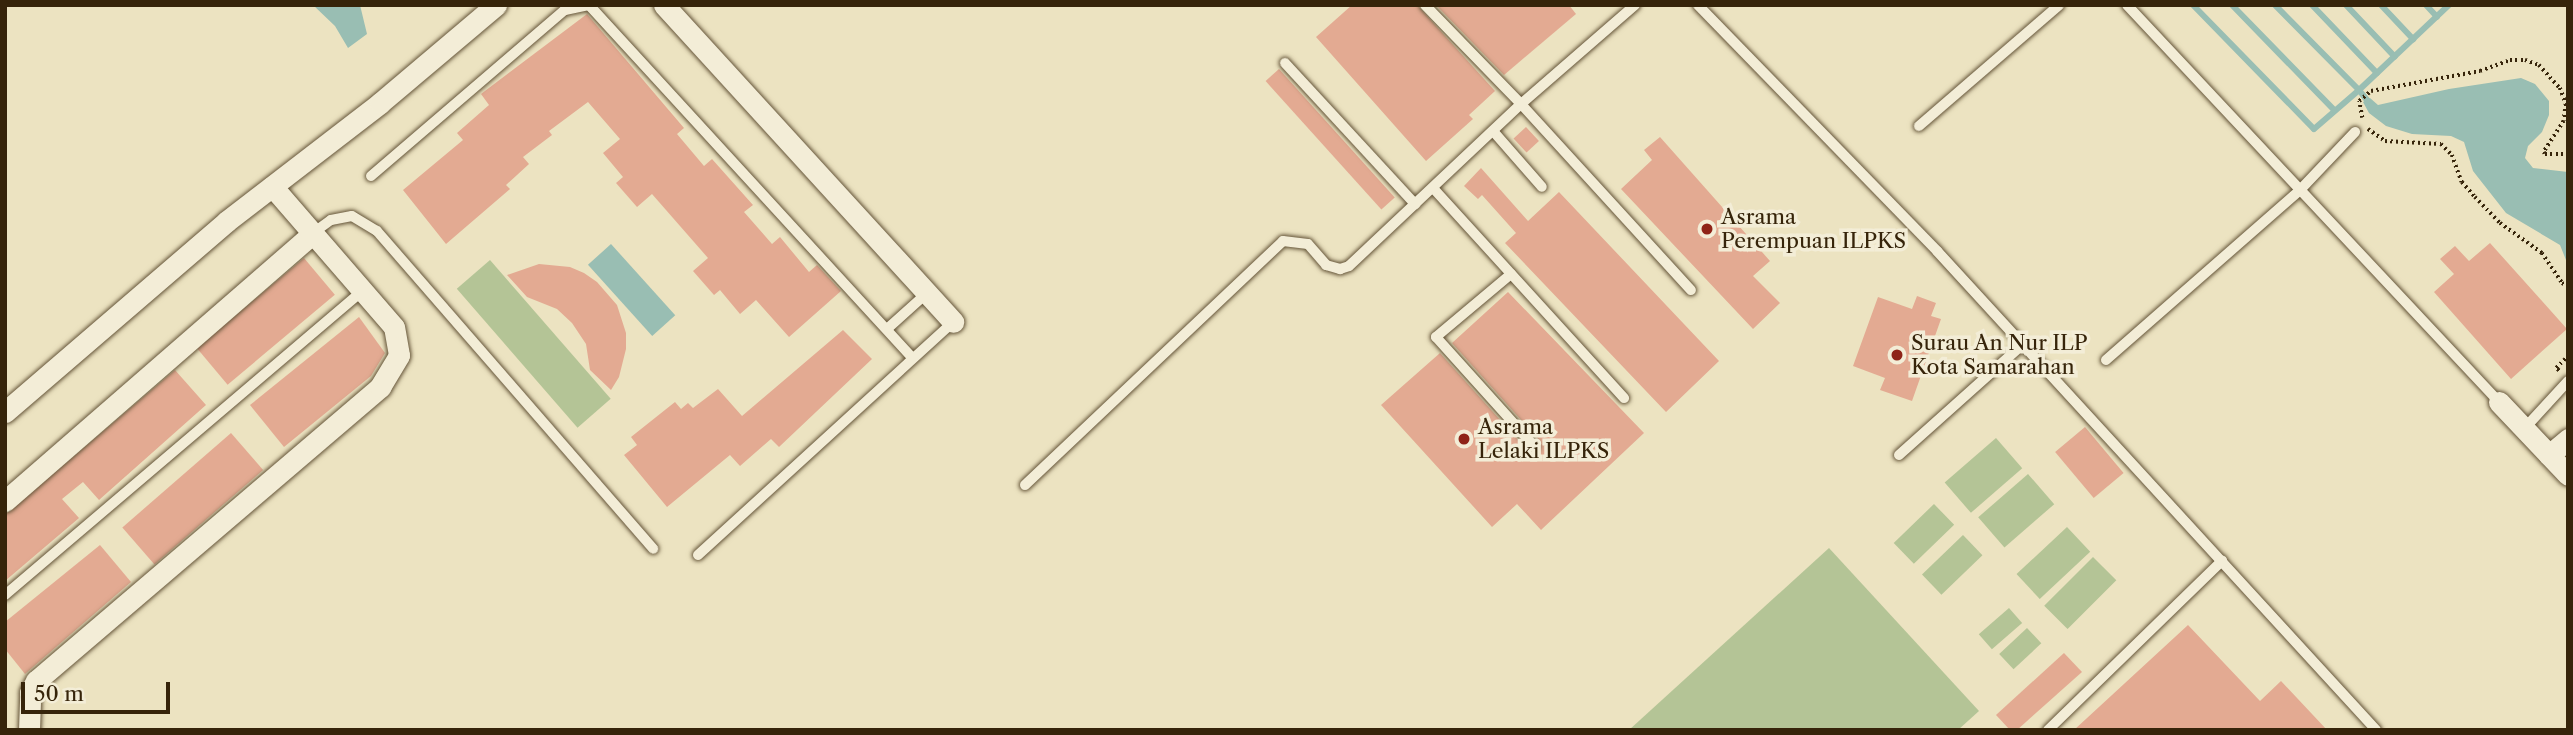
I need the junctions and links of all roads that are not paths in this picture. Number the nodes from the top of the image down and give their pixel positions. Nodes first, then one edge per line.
1 (496, 5) edge
2 (588, 5) edge
3 (664, 5) edge
4 (1425, 5) edge
5 (1635, 5) edge
6 (1698, 5) edge
7 (2059, 5) edge
8 (2127, 5) edge
9 (1285, 63) dead end
10 (1521, 104) junction
11 (1919, 126) dead end
12 (1493, 131) junction
13 (2355, 132) road end
14 (371, 176) dead end
15 (272, 186) junction
16 (1542, 187) dead end
17 (1433, 188) junction
18 (2300, 190) junction
19 (1415, 204) junction
20 (313, 233) junction
21 (1511, 274) junction
22 (364, 289) junction
23 (1691, 290) dead end
24 (928, 293) junction
25 (953, 322) joint
26 (887, 329) junction
27 (2022, 345) junction
28 (912, 358) junction
29 (2106, 360) dead end
30 (2568, 381) edge
31 (1624, 398) dead end
32 (2499, 402) joint
33 (5, 412) edge
34 (2524, 429) junction
35 (2568, 439) edge
36 (1534, 446) dead end
37 (1899, 455) dead end
38 (2549, 455) junction
39 (2568, 475) edge
40 (1025, 485) dead end
41 (5, 501) edge
42 (653, 549) dead end
43 (698, 555) dead end
44 (2221, 561) junction
45 (5, 595) edge
46 (29, 730) edge
47 (2048, 730) edge
48 (2376, 730) edge

1 - 15 street
2 - 14 lane
2 - 26 lane
3 - 24 street
4 - 10 lane
5 - 10 lane
6 - 27 lane
7 - 11 lane
8 - 18 lane
9 - 19 lane
10 - 12 lane
10 - 23 lane
12 - 16 lane
12 - 17 lane
13 - 18 lane
15 - 20 street
15 - 33 street
17 - 19 lane
17 - 21 lane
18 - 29 lane
18 - 32 lane
19 - 40 lane
20 - 22 street
20 - 41 street
20 - 42 lane
21 - 31 lane
21 - 36 lane
22 - 45 lane
22 - 46 street
24 - 25 street
24 - 26 lane
25 - 28 lane
26 - 28 lane
27 - 37 lane
27 - 44 lane
28 - 43 lane
30 - 34 lane
32 - 34 street
34 - 38 street
35 - 38 street
38 - 39 street
44 - 47 lane
44 - 48 lane

